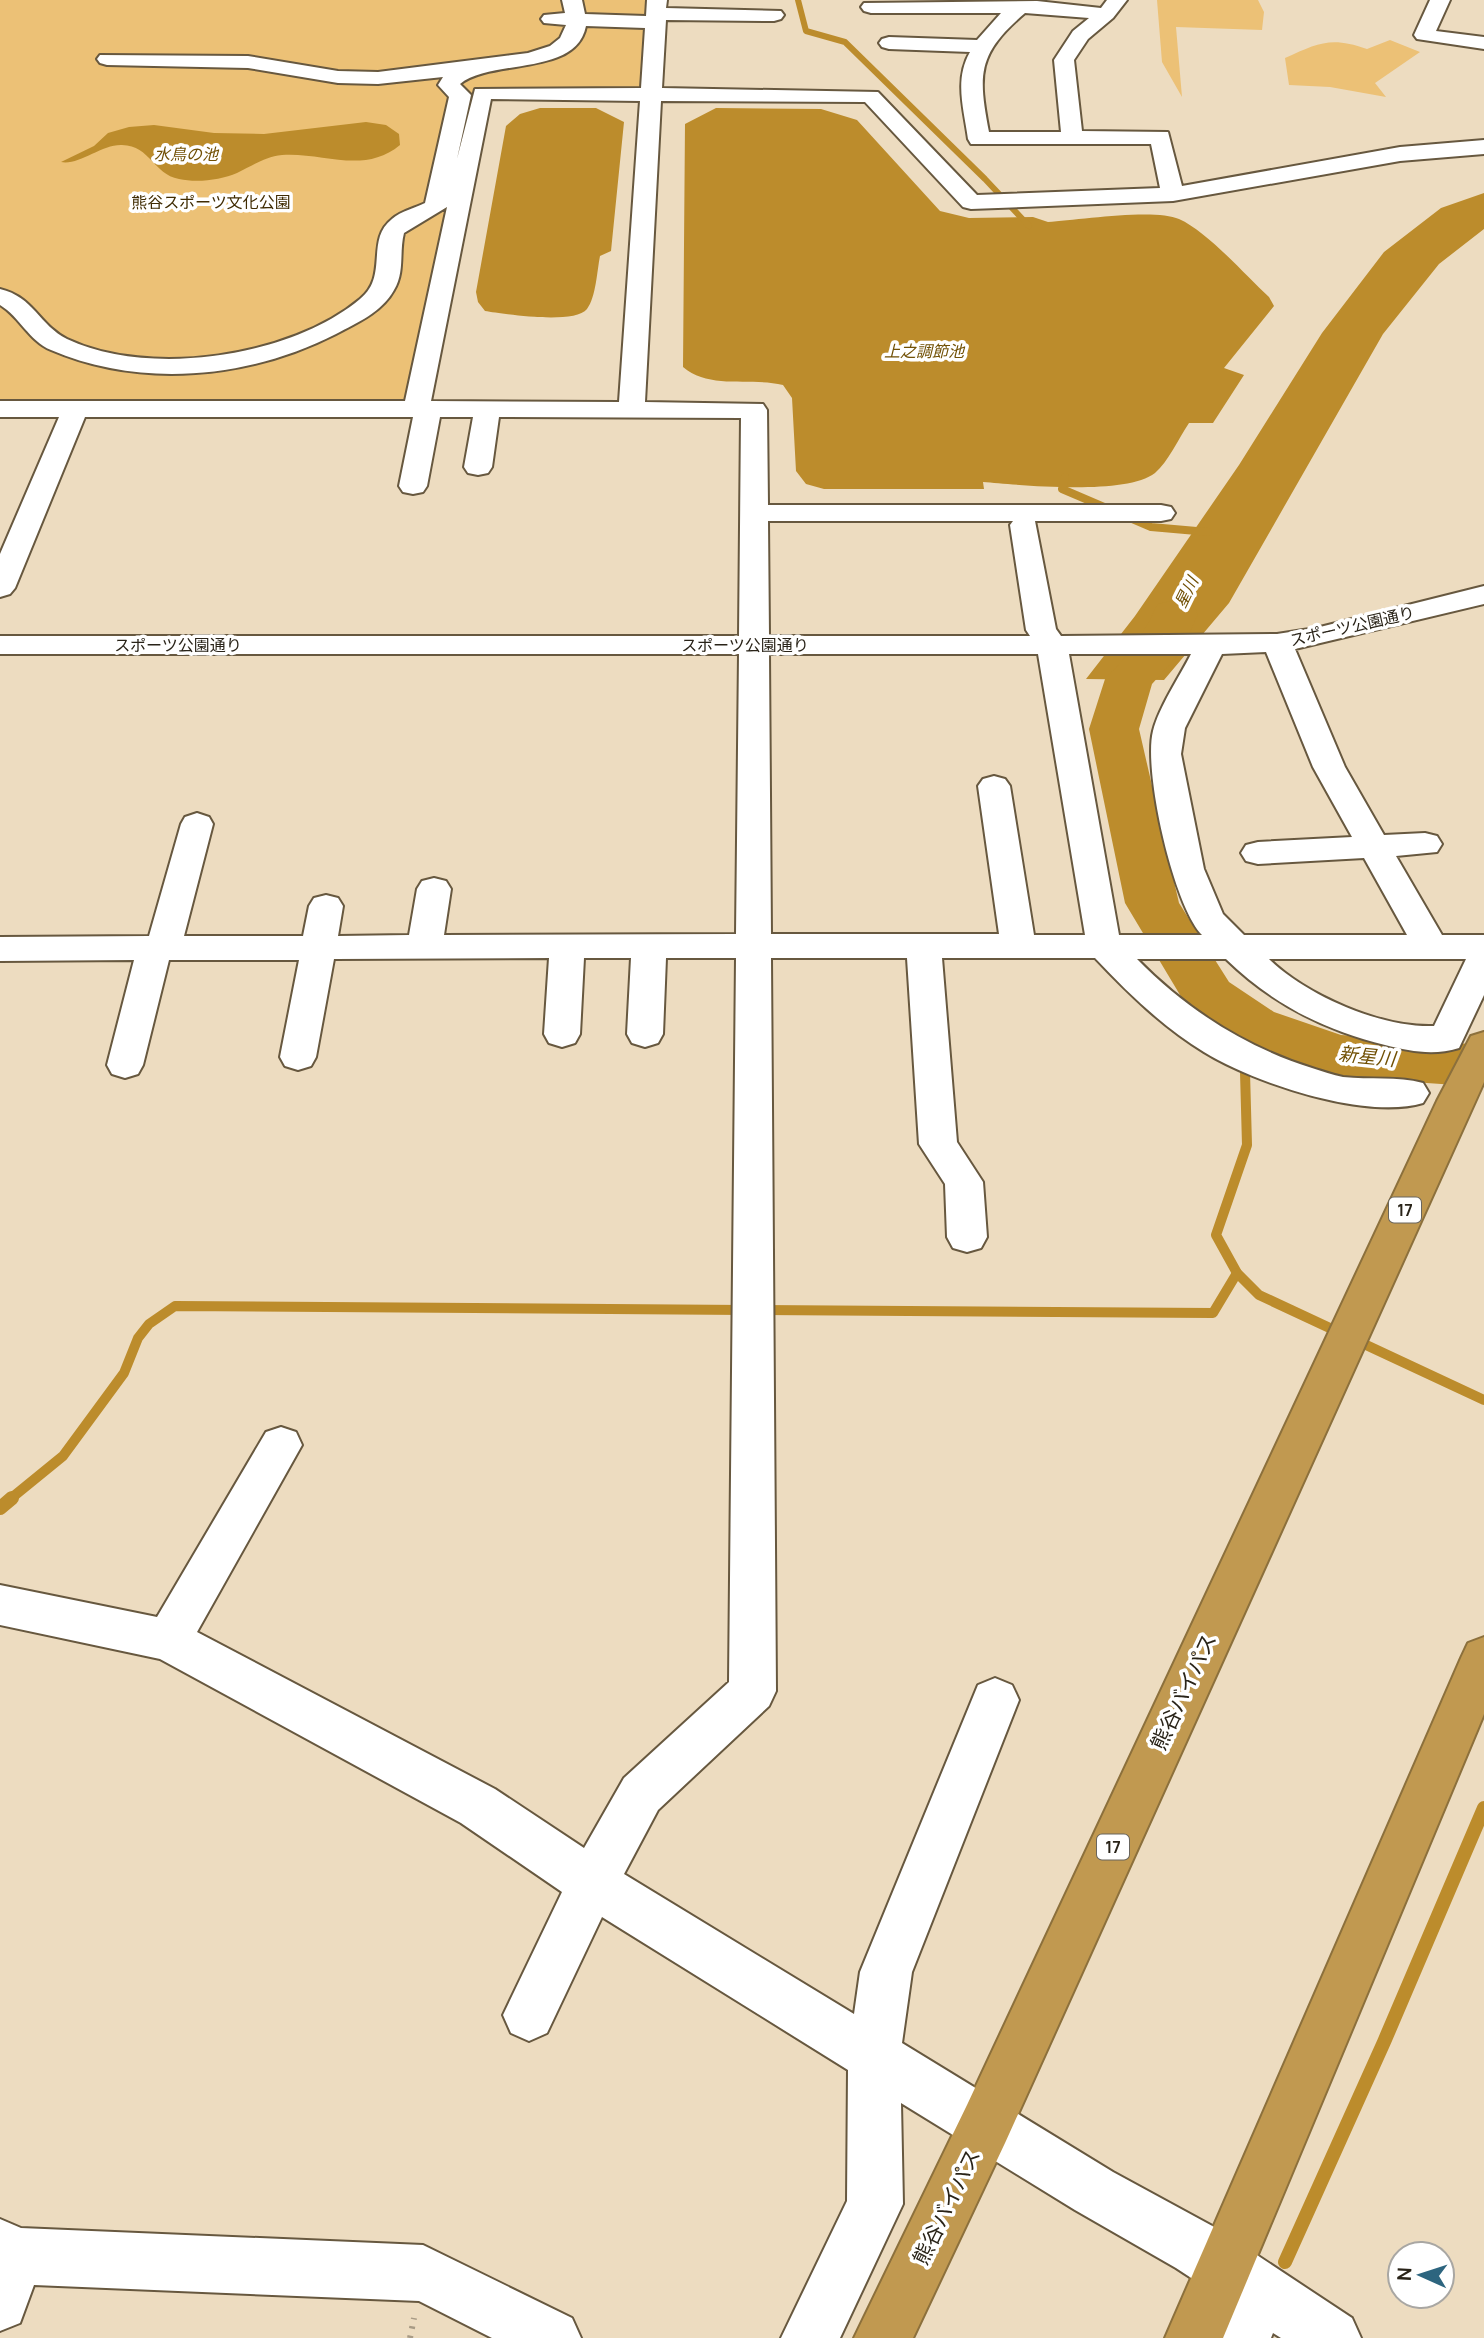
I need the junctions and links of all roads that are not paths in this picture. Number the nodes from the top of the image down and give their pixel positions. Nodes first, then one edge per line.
1 (1440, 0) edge
2 (871, 7) dead end
3 (1020, 7) junction
4 (1112, 7) edge
5 (574, 9) edge
6 (656, 12) edge
7 (774, 15) dead end
8 (549, 19) dead end
9 (889, 43) dead end
10 (1484, 43) edge
11 (983, 46) junction
12 (107, 59) dead end
13 (471, 68) junction
14 (652, 93) junction
15 (1072, 138) junction
16 (1484, 147) edge
17 (1173, 194) junction
18 (0, 296) edge
19 (76, 408) junction
20 (0, 409) edge
21 (422, 409) junction
22 (487, 409) junction
23 (632, 409) junction
24 (478, 467) dead end
25 (413, 486) dead end
26 (754, 513) junction
27 (1161, 513) dead end
28 (1024, 525) dead end
29 (0, 588) edge
30 (1484, 595) edge
31 (1277, 643) junction
32 (0, 645) edge
33 (1062, 645) junction
34 (755, 646) junction
35 (1211, 646) junction
36 (994, 786) dead end
37 (197, 824) dead end
38 (1425, 844) dead end
39 (1374, 847) junction
40 (1258, 853) dead end
41 (434, 889) dead end
42 (326, 906) dead end
43 (567, 946) junction
44 (649, 946) junction
45 (751, 946) junction
46 (924, 946) junction
47 (1018, 946) junction
48 (1104, 946) junction
49 (318, 947) junction
50 (425, 947) junction
51 (1431, 947) junction
52 (1484, 947) edge
53 (159, 948) junction
54 (1234, 948) junction
55 (0, 949) edge
56 (1484, 957) edge
57 (562, 1034) dead end
58 (645, 1034) dead end
59 (1484, 1045) edge
60 (298, 1057) dead end
61 (124, 1065) dead end
62 (1410, 1093) dead end
63 (967, 1237) dead end
64 (282, 1445) dead end
65 (0, 1605) edge
66 (168, 1640) junction
67 (1484, 1658) edge
68 (995, 1700) dead end
69 (592, 1883) junction
70 (529, 2015) dead end
71 (874, 2057) junction
72 (986, 2124) junction
73 (5, 2269) edge
74 (1242, 2299) edge
75 (552, 2338) edge
76 (810, 2338) edge
77 (883, 2338) edge
78 (1194, 2338) edge
79 (1332, 2338) edge

1 - 10 street
2 - 3 street
3 - 4 street
3 - 11 street
4 - 15 street
5 - 6 street
5 - 8 street
5 - 13 street
6 - 7 street
6 - 14 street
9 - 11 street
11 - 15 street
12 - 13 street
13 - 18 street
14 - 17 street
14 - 21 street
14 - 23 street
15 - 17 street
16 - 17 street
19 - 20 street
19 - 21 street
19 - 29 street
21 - 22 street
21 - 25 street
22 - 23 street
22 - 24 street
23 - 26 street
26 - 27 street
26 - 34 street
28 - 33 street
30 - 31 street, スポーツ公園通り
31 - 35 street, スポーツ公園通り
31 - 39 street
32 - 34 street, スポーツ公園通り
33 - 34 street, スポーツ公園通り
33 - 35 street, スポーツ公園通り
33 - 48 street
34 - 45 street
35 - 54 street
36 - 47 street
37 - 53 street
38 - 39 street
39 - 40 street
39 - 51 street
41 - 50 street
42 - 49 street
43 - 44 street
43 - 50 street
43 - 57 street
44 - 45 street
44 - 58 street
45 - 46 street
45 - 69 street
46 - 47 street
46 - 63 street
47 - 48 street
48 - 54 street
48 - 62 street
49 - 50 street
49 - 53 street
49 - 60 street
51 - 52 street
51 - 54 street
53 - 55 street
53 - 61 street
54 - 56 street
59 - 72 highway, 熊谷バイパス / 17
64 - 66 street
65 - 66 street
66 - 69 street
67 - 74 highway
68 - 71 street
69 - 70 street
69 - 71 street
71 - 72 street
71 - 76 street
72 - 74 street
72 - 77 highway, 熊谷バイパス / 17
73 - 75 street
74 - 78 highway
74 - 79 street

